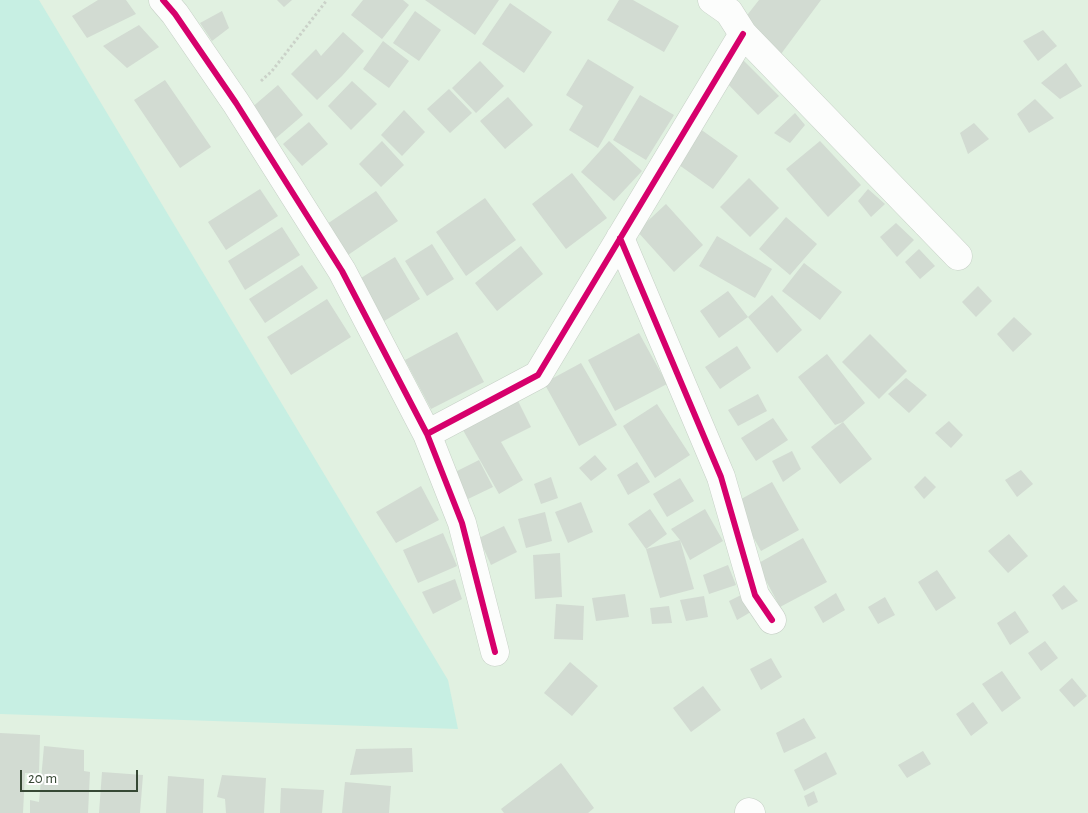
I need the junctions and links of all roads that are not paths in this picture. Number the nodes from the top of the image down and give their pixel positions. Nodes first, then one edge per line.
1 (163, 0) edge
2 (730, 11) edge
3 (620, 238) junction
4 (958, 256) dead end
5 (427, 434) junction
6 (772, 620) dead end
7 (495, 652) dead end

1 - 5 street
2 - 3 street
2 - 4 street
3 - 5 street
3 - 6 street
5 - 7 street

